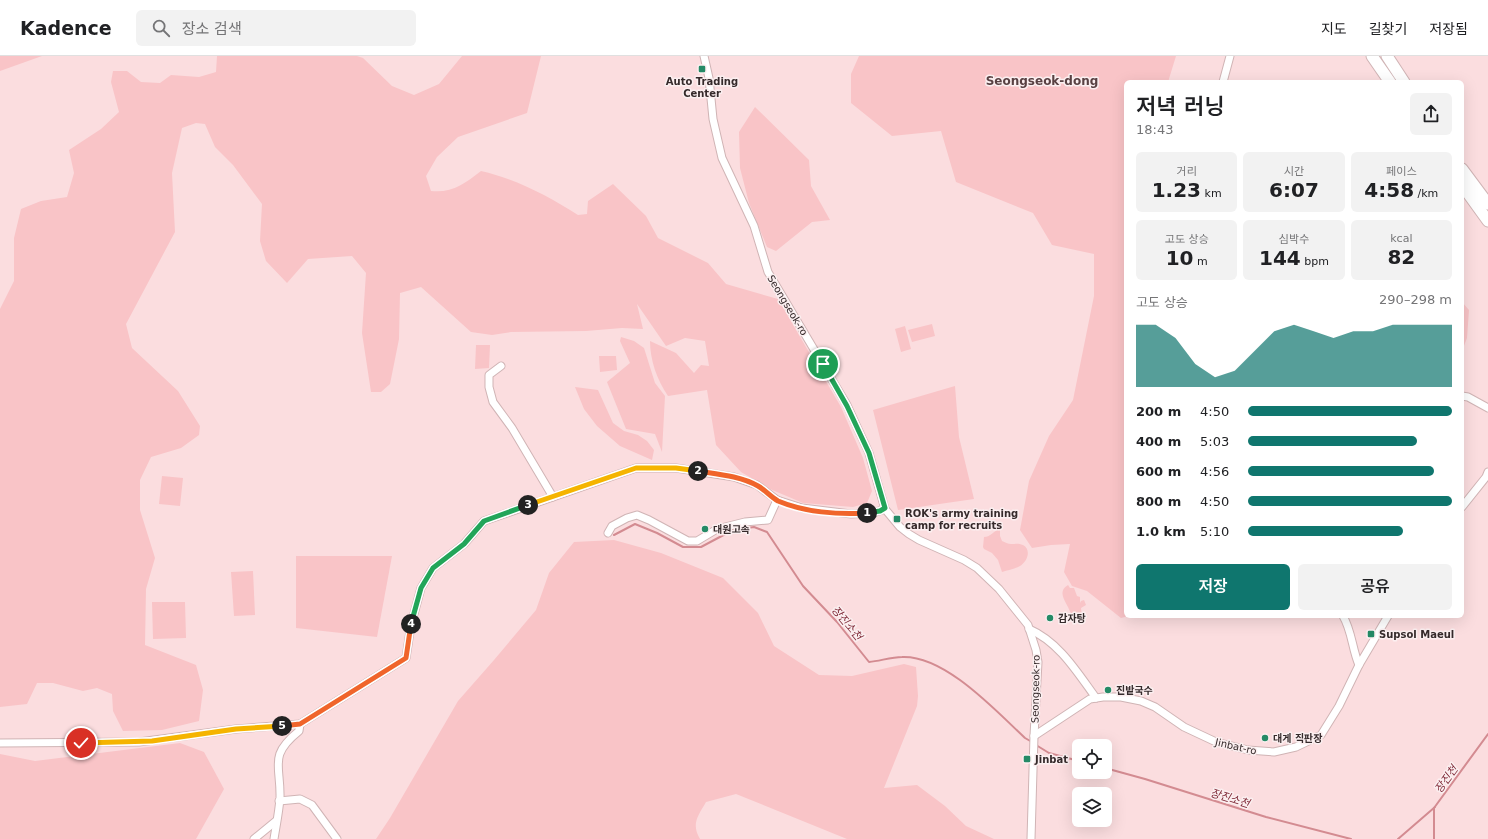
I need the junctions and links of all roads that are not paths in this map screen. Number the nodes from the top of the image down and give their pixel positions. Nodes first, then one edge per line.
1 (704, 56) edge
2 (1230, 56) edge
3 (1372, 56) edge
4 (1387, 56) edge
5 (1224, 80) edge
6 (1389, 80) edge
7 (1403, 80) edge
8 (1464, 172) edge
9 (1464, 188) edge
10 (1488, 204) edge
11 (1488, 221) edge
12 (501, 366) dead end
13 (1464, 396) edge
14 (1488, 408) edge
15 (1488, 472) edge
16 (553, 496) junction
17 (777, 500) junction
18 (1464, 504) edge
19 (885, 508) junction
20 (608, 533) dead end
21 (1344, 618) edge
22 (1387, 618) edge
23 (1029, 628) junction
24 (1359, 665) junction
25 (1096, 698) junction
26 (300, 724) junction
27 (1034, 737) junction
28 (0, 743) edge
29 (279, 801) junction
30 (276, 821) junction
31 (254, 839) edge
32 (274, 839) edge
33 (337, 839) edge
34 (1031, 839) edge

1 - 19 street, Seongseok-ro
2 - 5 street
3 - 6 highway
4 - 7 highway
8 - 10 highway
9 - 11 highway
12 - 16 street
13 - 14 street
15 - 18 street
16 - 17 street
16 - 26 street
17 - 19 street
17 - 20 street
19 - 23 street, Seongseok-ro
21 - 24 street
22 - 24 street, Jinbat-ro
23 - 25 street
23 - 27 street, Seongseok-ro
24 - 25 street, Jinbat-ro
25 - 27 street, Jinbat-ro
26 - 28 street
26 - 29 street
27 - 34 street, Seongseok-ro
29 - 30 street
29 - 33 street
30 - 31 street
30 - 32 street

